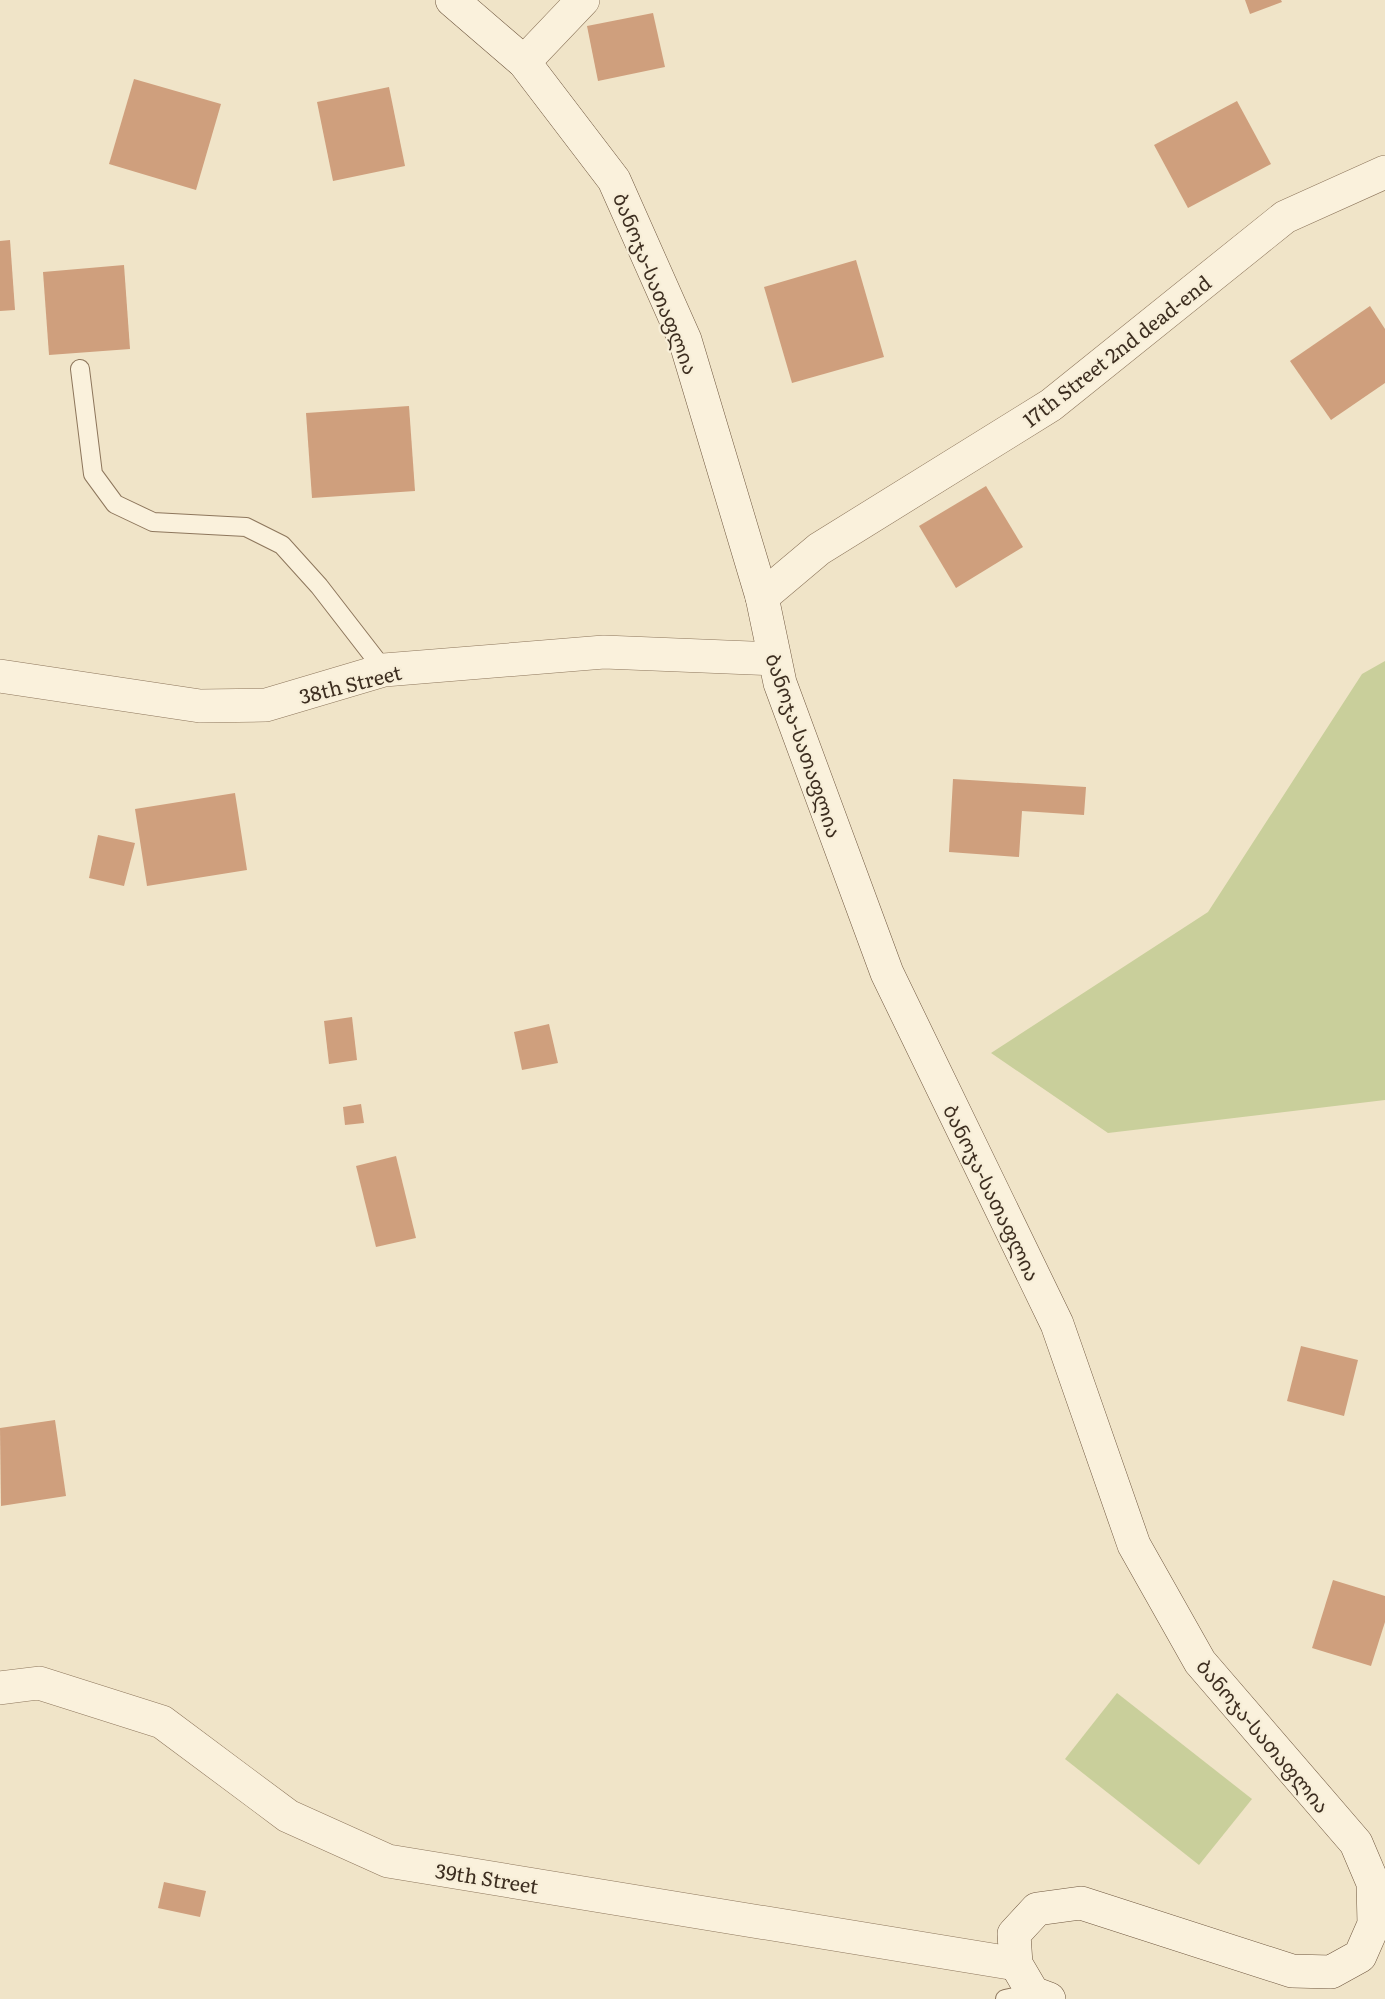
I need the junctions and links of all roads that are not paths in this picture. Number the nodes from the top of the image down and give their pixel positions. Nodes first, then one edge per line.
1 (452, 0) edge
2 (583, 0) edge
3 (524, 62) junction
4 (1385, 172) edge
5 (80, 369) dead end
6 (762, 597) junction
7 (774, 659) junction
8 (384, 670) junction
9 (0, 676) edge
10 (0, 1688) edge
11 (1379, 1887) edge
12 (1016, 1964) junction
13 (1029, 1997) edge

1 - 3 street, ბანოჯა-სათაფლია
2 - 3 street
3 - 6 street, ბანოჯა-სათაფლია
4 - 6 street, 17th Street 2nd dead-end
5 - 8 lane
6 - 7 street, ბანოჯა-სათაფლია
7 - 8 street, 38th Street
7 - 11 street, ბანოჯა-სათაფლია
8 - 9 street, 38th Street
10 - 12 street, 39th Street
11 - 12 street, ბანოჯა-სათაფლია
12 - 13 street, ბანოჯა-სათაფლია

